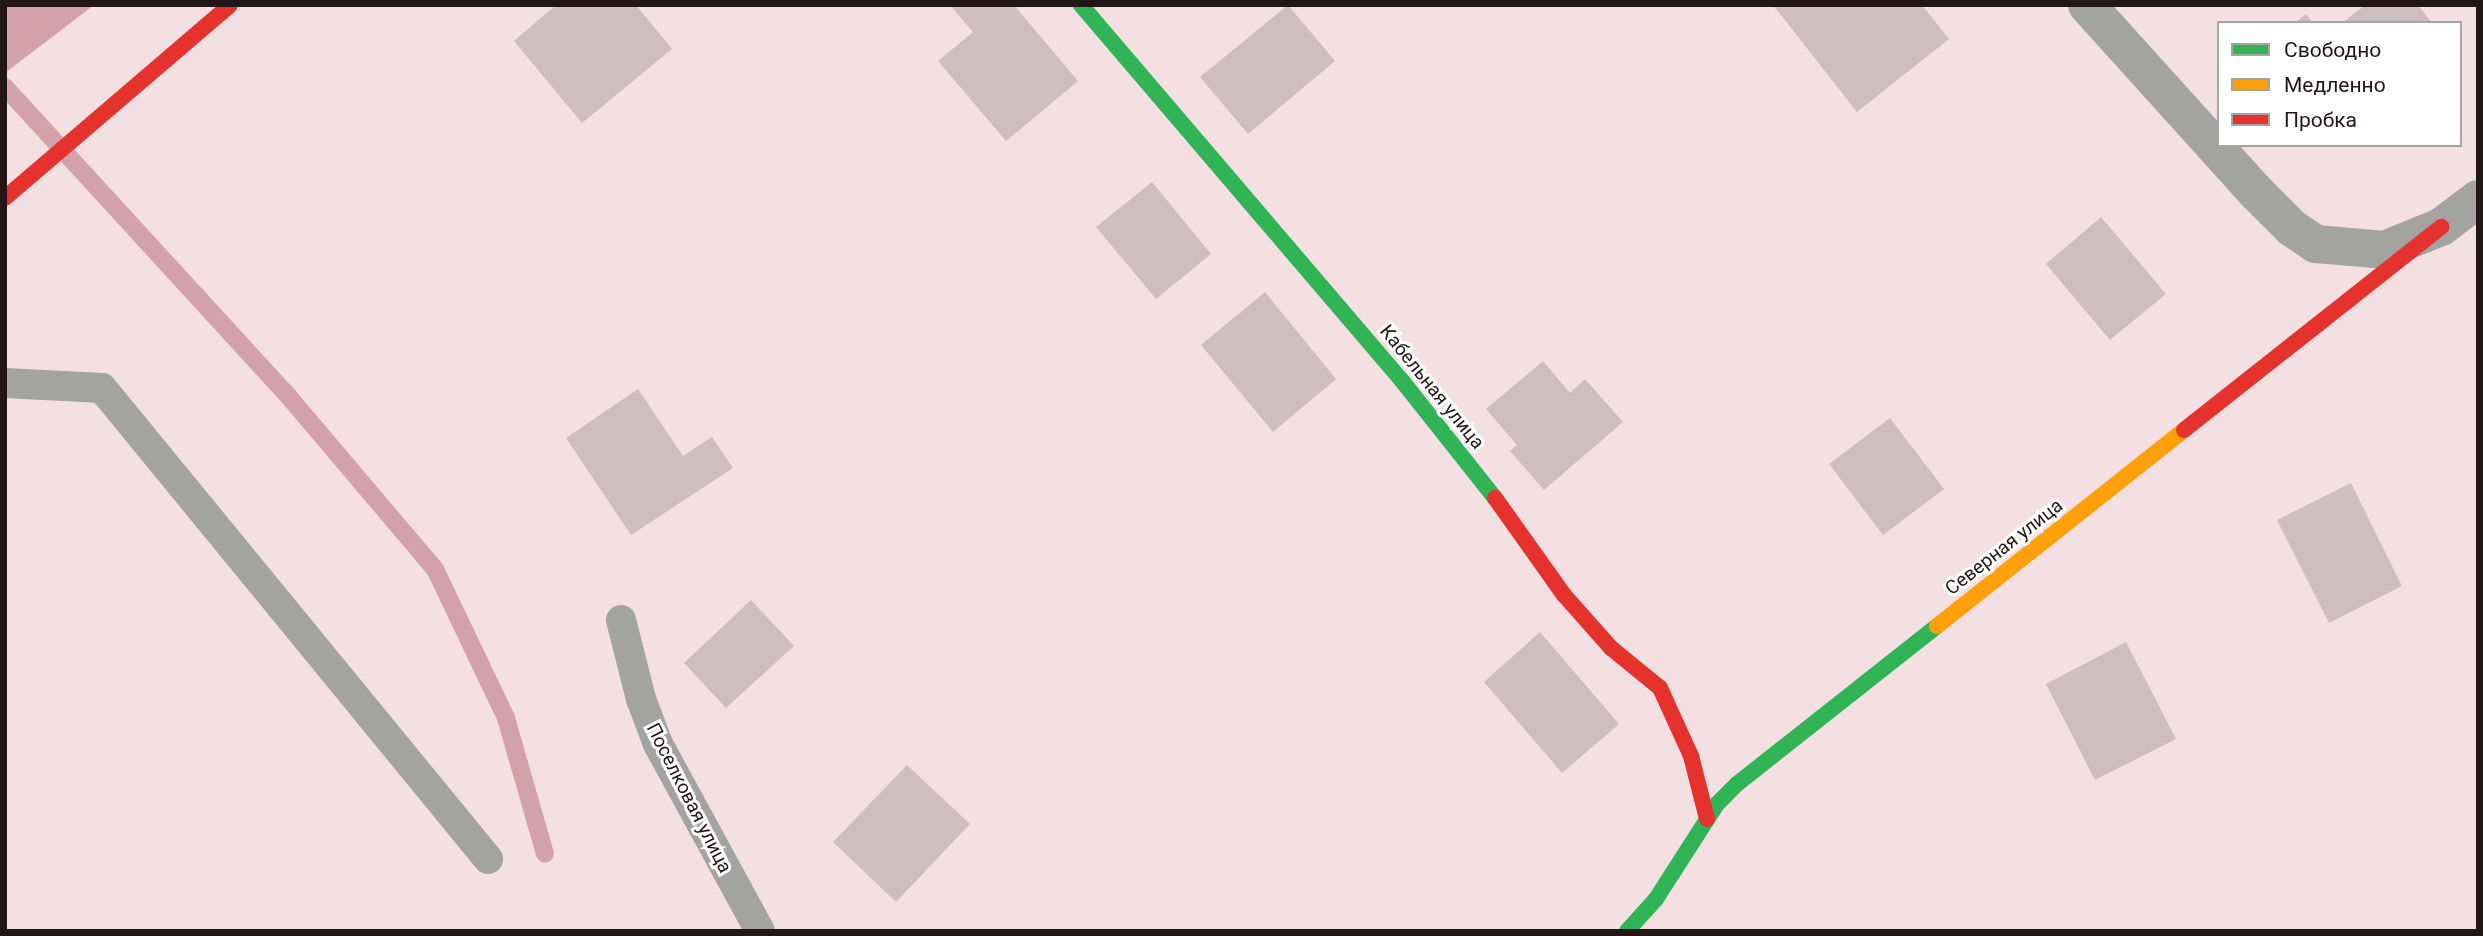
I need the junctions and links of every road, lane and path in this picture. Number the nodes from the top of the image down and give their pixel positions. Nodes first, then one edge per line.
1 (230, 5) edge
2 (1081, 5) edge
3 (2087, 5) edge
4 (5, 198) edge
5 (2478, 199) edge
6 (2441, 227) junction
7 (5, 383) edge
8 (621, 620) dead end
9 (1707, 819) junction
10 (488, 859) dead end
11 (760, 931) edge
12 (1627, 931) edge

1 - 4 street
2 - 9 street, Кабельная улица
3 - 6 street
5 - 6 street
6 - 9 street, Северная улица
7 - 10 lane
8 - 11 lane, Поселковая улица
9 - 12 street, Северная улица

